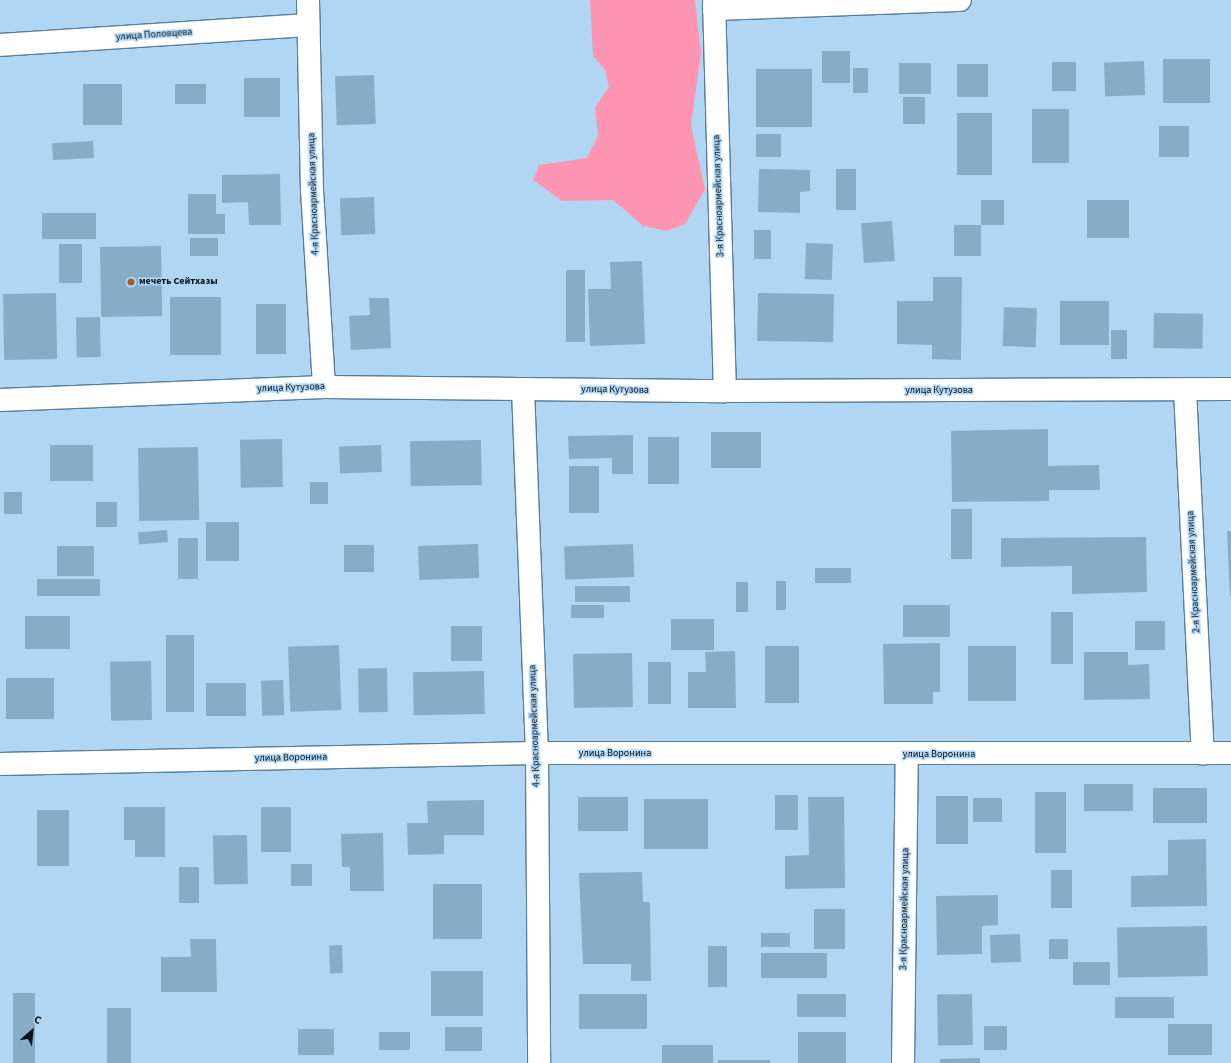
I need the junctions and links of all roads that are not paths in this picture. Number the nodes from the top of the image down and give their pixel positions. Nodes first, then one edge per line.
1 (308, 0) edge
2 (960, 0) edge
3 (714, 5) edge
4 (308, 25) junction
5 (0, 45) edge
6 (324, 387) junction
7 (523, 389) junction
8 (1231, 389) edge
9 (1185, 390) junction
10 (725, 391) junction
11 (0, 400) edge
12 (537, 753) junction
13 (1203, 754) junction
14 (1231, 754) edge
15 (907, 755) junction
16 (0, 764) edge
17 (539, 1063) edge
18 (903, 1063) edge

1 - 4 street, 4-я Красноармейская улица
2 - 3 street
3 - 10 street, 3-я Красноармейская улица
4 - 5 street, улица Половцева
4 - 6 street, 4-я Красноармейская улица
6 - 7 street, улица Кутузова
6 - 11 street, улица Кутузова
7 - 10 street, улица Кутузова
7 - 12 street, 4-я Красноармейская улица
8 - 9 street, улица Кутузова
9 - 10 street, улица Кутузова
9 - 13 street, 2-я Красноармейская улица
12 - 15 street, улица Воронина
12 - 16 street, улица Воронина
12 - 17 street, 4-я Красноармейская улица
13 - 14 street, улица Воронина
13 - 15 street, улица Воронина
15 - 18 street, 3-я Красноармейская улица

